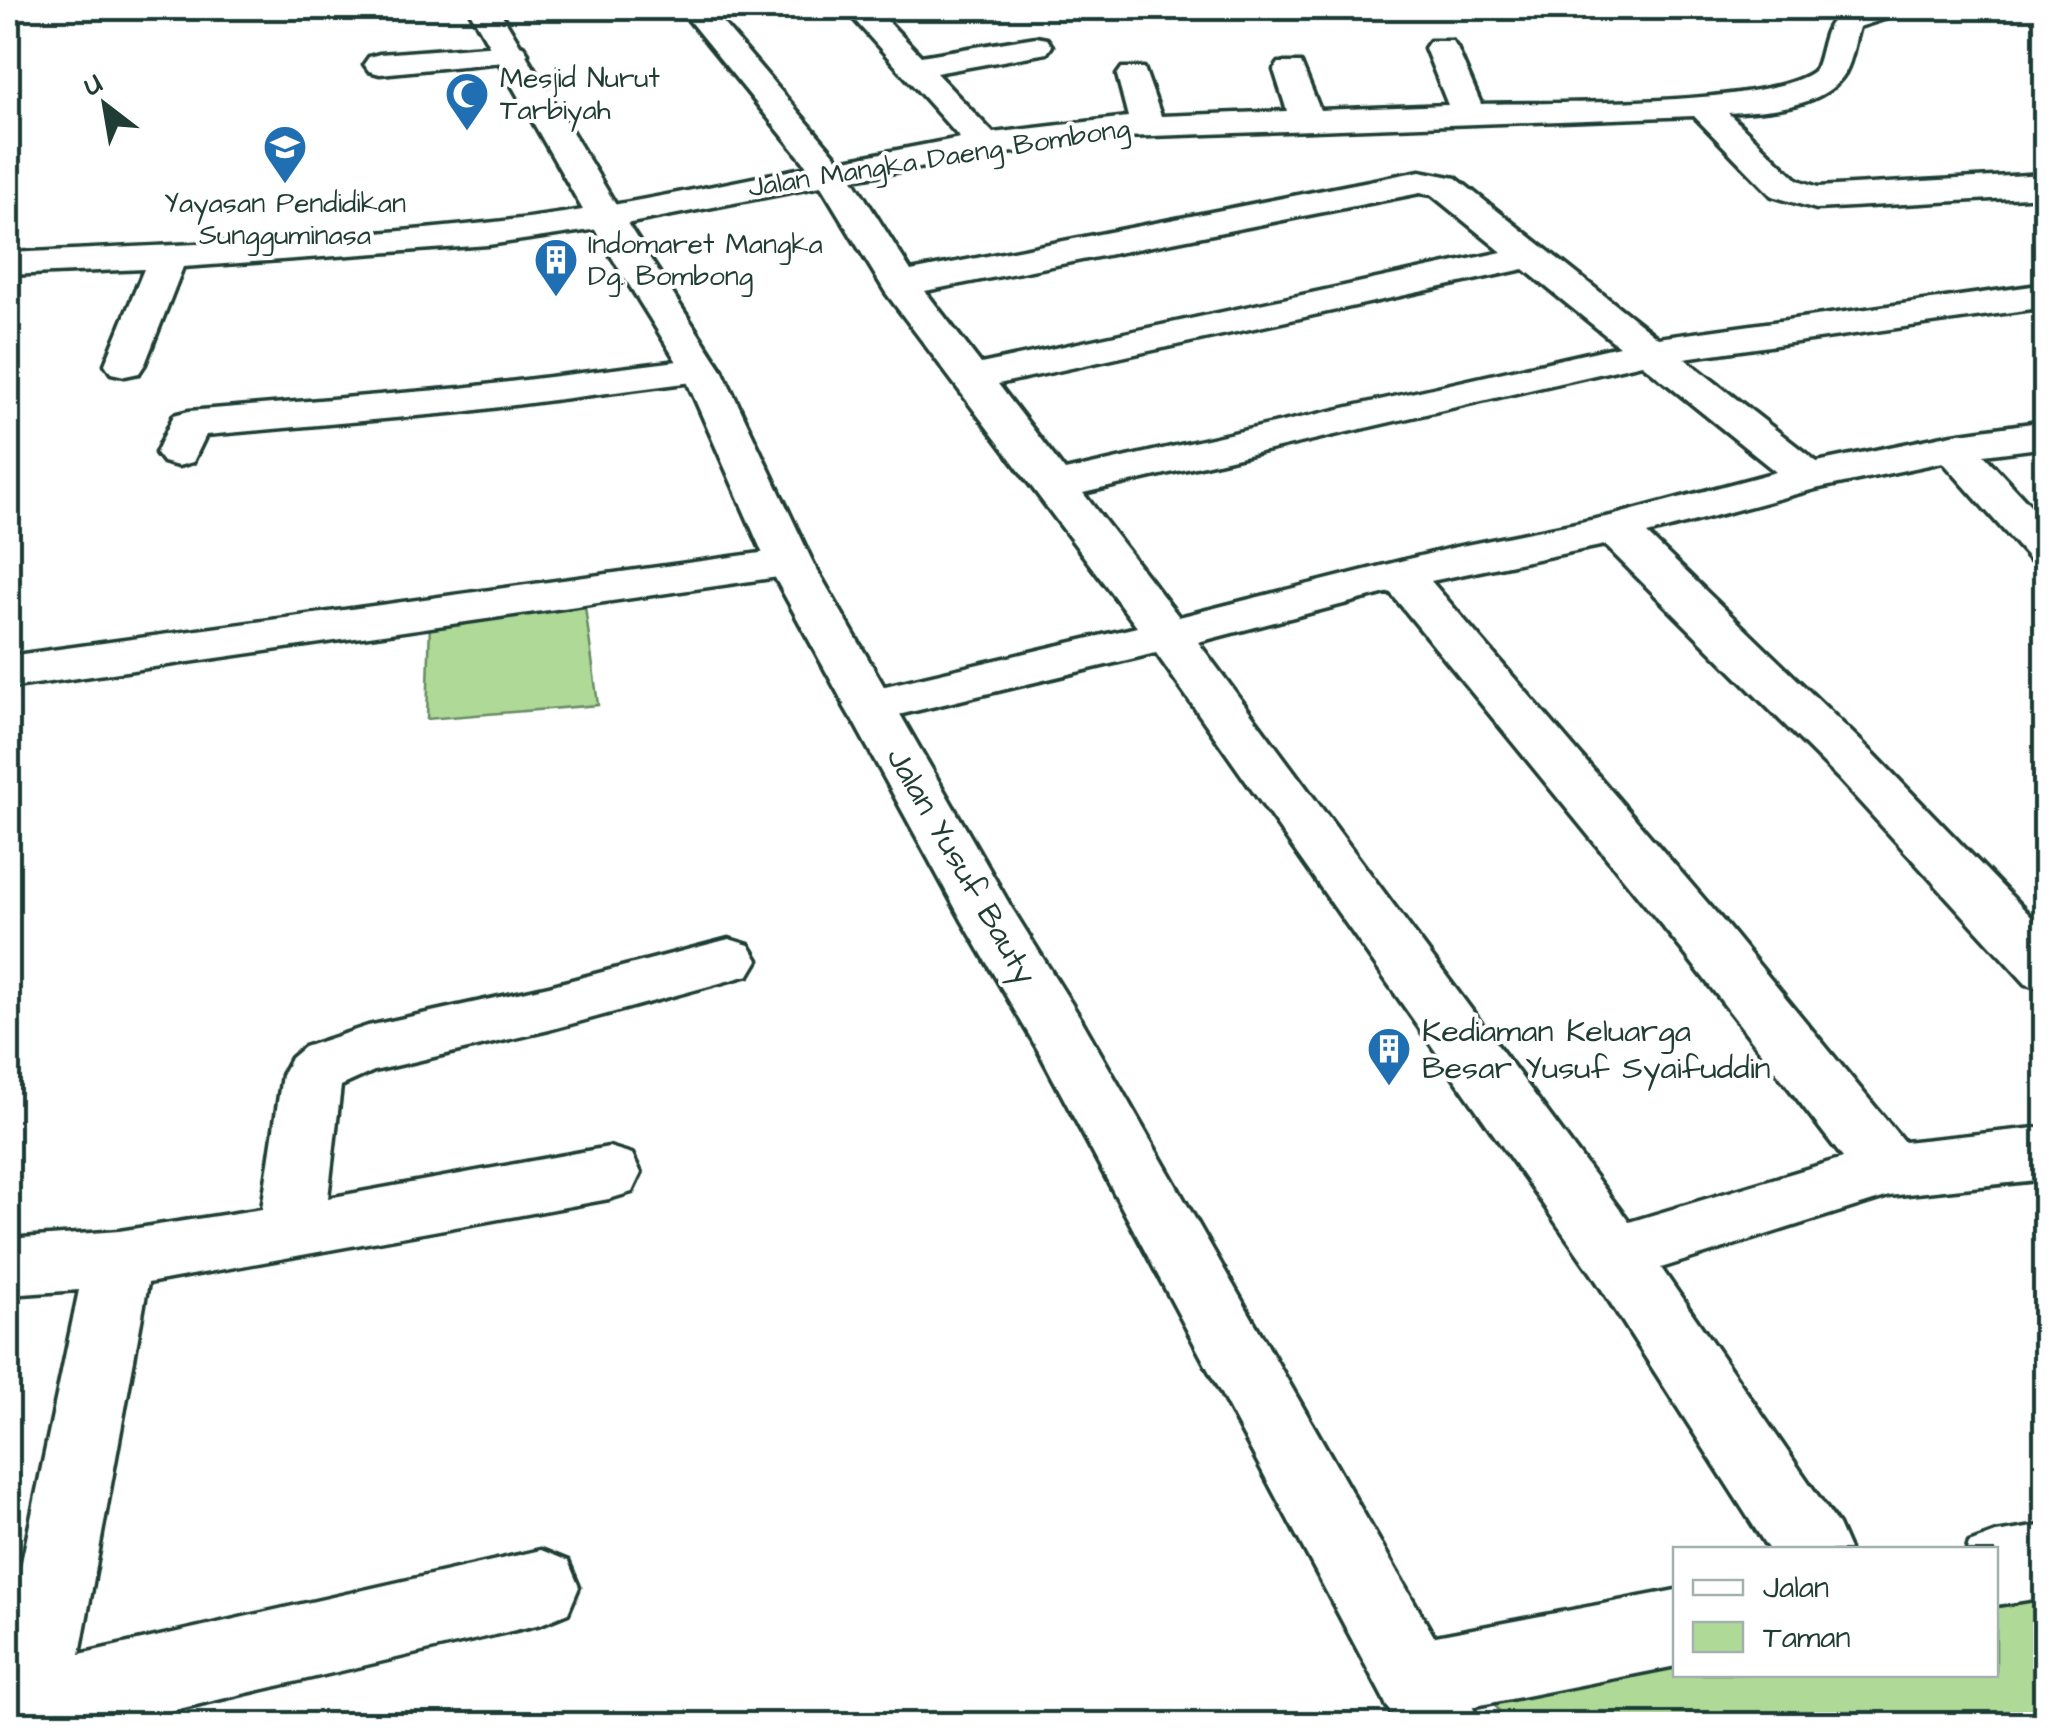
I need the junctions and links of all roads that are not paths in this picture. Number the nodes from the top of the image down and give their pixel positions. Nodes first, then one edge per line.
1 (484, 8) edge
2 (694, 8) edge
3 (1888, 8) edge
4 (874, 11) edge
5 (1036, 46) dead end
6 (1441, 48) dead end
7 (512, 53) junction
8 (380, 64) dead end
9 (916, 67) junction
10 (1290, 70) dead end
11 (1133, 75) dead end
12 (1702, 106) junction
13 (1469, 116) junction
14 (1306, 120) junction
15 (1147, 124) junction
16 (985, 145) junction
17 (830, 173) junction
18 (2046, 185) edge
19 (605, 217) junction
20 (1534, 256) junction
21 (168, 258) junction
22 (8, 264) edge
23 (900, 285) junction
24 (2046, 295) edge
25 (1648, 351) junction
26 (125, 364) dead end
27 (702, 370) junction
28 (970, 378) junction
29 (2046, 434) edge
30 (1953, 448) junction
31 (178, 453) dead end
32 (1809, 477) junction
33 (1053, 487) junction
34 (1615, 529) junction
35 (2046, 550) edge
36 (790, 563) junction
37 (1401, 574) junction
38 (1168, 635) junction
39 (8, 672) edge
40 (869, 706) junction
41 (729, 960) dead end
42 (2046, 970) edge
43 (2046, 1153) edge
44 (1889, 1170) junction
45 (609, 1172) dead end
46 (292, 1232) junction
47 (1615, 1254) junction
48 (119, 1258) junction
49 (8, 1267) edge
50 (1810, 1547) edge
51 (2046, 1561) edge
52 (1998, 1570) edge
53 (541, 1587) dead end
54 (1673, 1629) edge
55 (1428, 1702) edge
56 (19, 1707) edge

1 - 7 street, Jalan Yusuf Bauty
2 - 17 street
3 - 12 street, Jalan Mangka Daeng Bombong
4 - 9 street
5 - 9 street
6 - 13 street
7 - 8 street
7 - 19 street, Jalan Yusuf Bauty
9 - 16 street
10 - 14 street
11 - 15 street
12 - 13 street, Jalan Mangka Daeng Bombong
12 - 18 street
13 - 14 street, Jalan Mangka Daeng Bombong
14 - 15 street, Jalan Mangka Daeng Bombong
15 - 16 street, Jalan Mangka Daeng Bombong
16 - 17 street, Jalan Mangka Daeng Bombong
17 - 19 street, Jalan Mangka Daeng Bombong
17 - 23 street
19 - 21 street, Jalan Mangka Daeng Bombong
19 - 27 street, Jalan Yusuf Bauty
20 - 23 street
20 - 25 street
20 - 28 street
21 - 22 street, Jalan Mangka Daeng Bombong
21 - 26 street
23 - 28 street
24 - 25 street
25 - 32 street
25 - 33 street
27 - 31 street
27 - 36 street, Jalan Yusuf Bauty
28 - 33 street
29 - 30 street
30 - 32 street
30 - 35 street
32 - 34 street
33 - 38 street
34 - 37 street
34 - 42 street
36 - 39 street
36 - 40 street, Jalan Yusuf Bauty
37 - 38 street
37 - 44 street
38 - 40 street
38 - 47 street
40 - 55 street, Jalan Yusuf Bauty
41 - 46 street
43 - 44 street
44 - 47 street
45 - 46 street
46 - 48 street
47 - 50 street
48 - 49 street
48 - 56 street
51 - 52 street
53 - 56 street
54 - 55 street

